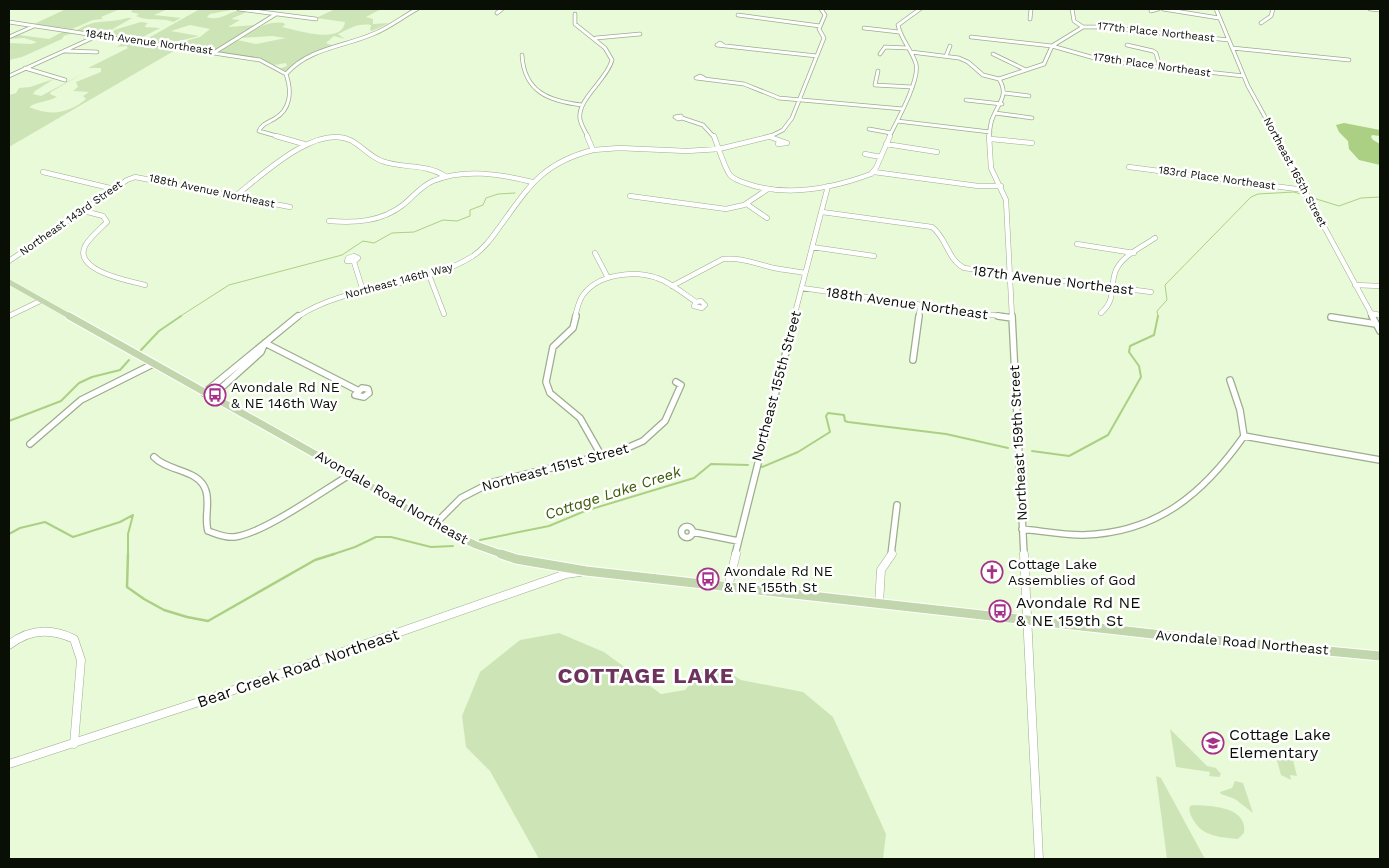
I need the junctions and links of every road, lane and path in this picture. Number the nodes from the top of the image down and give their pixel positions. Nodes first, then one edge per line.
1 (239, 9) edge
2 (417, 9) edge
3 (502, 9) edge
4 (821, 9) edge
5 (920, 9) edge
6 (1031, 9) edge
7 (1072, 9) edge
8 (1158, 9) edge
9 (1164, 9) edge
10 (1216, 9) edge
11 (1273, 9) edge
12 (1370, 9) edge
13 (1380, 10) edge
14 (1151, 11) dead end
15 (497, 12) dead end
16 (276, 14) junction
17 (575, 14) dead end
18 (738, 15) dead end
19 (1030, 18) dead end
20 (1219, 18) junction
21 (316, 19) dead end
22 (9, 22) edge
23 (1261, 24) dead end
24 (34, 26) junction
25 (820, 26) junction
26 (1083, 26) junction
27 (864, 28) dead end
28 (899, 32) junction
29 (640, 34) dead end
30 (99, 35) junction
31 (9, 37) edge
32 (971, 37) dead end
33 (596, 38) junction
34 (1229, 40) junction
35 (723, 45) dead end
36 (1127, 45) dead end
37 (950, 46) dead end
38 (1052, 46) junction
39 (908, 48) junction
40 (1232, 48) junction
41 (64, 51) junction
42 (97, 52) dead end
43 (215, 52) junction
44 (911, 52) junction
45 (880, 54) dead end
46 (993, 54) dead end
47 (522, 55) dead end
48 (817, 56) junction
49 (946, 56) junction
50 (1348, 60) dead end
51 (1160, 67) junction
52 (25, 68) junction
53 (1026, 70) junction
54 (878, 71) dead end
55 (286, 74) junction
56 (9, 76) edge
57 (1244, 76) junction
58 (704, 78) dead end
59 (998, 79) junction
60 (65, 80) dead end
61 (912, 87) junction
62 (1005, 93) junction
63 (1029, 96) dead end
64 (799, 100) junction
65 (966, 100) dead end
66 (1002, 104) junction
67 (582, 105) junction
68 (902, 109) junction
69 (994, 113) junction
70 (682, 118) dead end
71 (1032, 118) dead end
72 (896, 121) junction
73 (869, 129) dead end
74 (990, 132) junction
75 (892, 133) junction
76 (770, 137) junction
77 (990, 139) junction
78 (780, 142) dead end
79 (1032, 143) dead end
80 (304, 144) junction
81 (886, 144) junction
82 (719, 149) junction
83 (593, 150) junction
84 (936, 152) dead end
85 (865, 154) dead end
86 (881, 156) junction
87 (1129, 166) dead end
88 (43, 172) dead end
89 (872, 173) junction
90 (445, 176) junction
91 (135, 177) joint
92 (532, 182) junction
93 (828, 186) junction
94 (1001, 186) junction
95 (114, 189) junction
96 (768, 189) junction
97 (1305, 192) junction
98 (234, 196) junction
99 (630, 196) dead end
100 (748, 205) junction
101 (290, 207) dead end
102 (84, 211) junction
103 (822, 212) junction
104 (767, 218) dead end
105 (329, 221) dead end
106 (1155, 238) dead end
107 (1077, 244) dead end
108 (812, 247) junction
109 (595, 253) dead end
110 (1134, 253) junction
111 (874, 256) dead end
112 (9, 262) edge
113 (354, 262) dead end
114 (805, 273) junction
115 (1008, 274) junction
116 (429, 275) junction
117 (608, 278) junction
118 (9, 282) edge
119 (145, 285) dead end
120 (1355, 285) junction
121 (672, 286) junction
122 (1380, 286) edge
123 (1114, 287) junction
124 (802, 288) junction
125 (363, 291) junction
126 (1151, 292) dead end
127 (40, 301) junction
128 (696, 302) dead end
129 (920, 306) junction
130 (1101, 313) dead end
131 (1370, 313) junction
132 (444, 314) dead end
133 (1380, 315) edge
134 (9, 316) edge
135 (1331, 317) dead end
136 (1012, 318) junction
137 (1376, 324) junction
138 (1380, 331) edge
139 (265, 343) junction
140 (913, 360) dead end
141 (153, 364) junction
142 (1230, 380) dead end
143 (676, 382) dead end
144 (357, 390) dead end
145 (204, 393) junction
146 (211, 397) junction
147 (1244, 436) junction
148 (30, 444) dead end
149 (601, 455) junction
150 (154, 456) dead end
151 (1380, 460) edge
152 (351, 474) junction
153 (897, 505) dead end
154 (434, 525) junction
155 (1022, 529) junction
156 (693, 532) dead end
157 (738, 541) junction
158 (586, 571) junction
159 (728, 587) junction
160 (879, 604) junction
161 (1027, 621) junction
162 (9, 645) edge
163 (1380, 656) edge
164 (74, 744) junction
165 (9, 764) edge
166 (1039, 859) edge

1 - 16 street
2 - 55 street
3 - 15 street
4 - 25 street
5 - 28 street
6 - 19 street
7 - 26 street
8 - 14 street
9 - 20 street
10 - 20 street, Northeast 165th Street
11 - 23 street
12 - 13 street
16 - 21 street
16 - 43 street
17 - 33 street
18 - 25 street
20 - 34 street, Northeast 165th Street
22 - 24 street, 184th Avenue Northeast
24 - 30 street, 184th Avenue Northeast
24 - 31 street
25 - 48 street
26 - 34 street, 177th Place Northeast
26 - 38 street
27 - 28 street
28 - 39 street
29 - 33 street
30 - 41 street
30 - 43 street, 184th Avenue Northeast
32 - 38 street, 179th Place Northeast
33 - 67 street
34 - 40 street, Northeast 165th Street
35 - 48 street
36 - 51 street
37 - 49 street
38 - 51 street, 179th Place Northeast
38 - 53 street
39 - 44 street
39 - 45 street
40 - 50 street
40 - 57 street, Northeast 165th Street
41 - 42 street
41 - 52 street
43 - 55 street, 184th Avenue Northeast
44 - 49 street
44 - 61 street
46 - 53 street
47 - 67 street
48 - 64 street
49 - 59 street
51 - 57 street, 179th Place Northeast
52 - 56 street
52 - 60 street
53 - 59 street
54 - 61 street
55 - 80 street
57 - 97 street, Northeast 165th Street
58 - 64 street
59 - 62 street
61 - 68 street
62 - 63 street
62 - 66 street, Northeast 159th Street
64 - 68 street
64 - 76 street
65 - 66 street
66 - 69 street, Northeast 159th Street
67 - 83 street
68 - 72 street
69 - 71 street
69 - 74 street, Northeast 159th Street
70 - 82 street
72 - 74 street
72 - 75 street
73 - 75 street
74 - 77 street, Northeast 159th Street
75 - 81 street
76 - 78 street
76 - 82 street, Northeast 146th Way
77 - 79 street
77 - 94 street, Northeast 159th Street
80 - 90 street
80 - 98 street
81 - 84 street
81 - 86 street
82 - 83 street, Northeast 146th Way
82 - 96 street
83 - 92 street, Northeast 146th Way
85 - 86 street
86 - 89 street
87 - 97 street, 183rd Place Northeast
88 - 95 street
89 - 93 street
89 - 94 street
90 - 92 street
90 - 105 street
91 - 95 street, Northeast 143rd Street
91 - 98 street, 188th Avenue Northeast
92 - 116 street, Northeast 146th Way
93 - 96 street
93 - 103 street, Northeast 155th Street
94 - 115 street, Northeast 159th Street
95 - 102 street, Northeast 143rd Street
96 - 100 street
97 - 120 street, Northeast 165th Street
98 - 101 street, 188th Avenue Northeast
99 - 100 street
100 - 104 street
102 - 112 street, Northeast 143rd Street
102 - 119 street
103 - 108 street, Northeast 155th Street
103 - 115 street, 187th Avenue Northeast
106 - 110 street
107 - 110 street
108 - 111 street
108 - 114 street, Northeast 155th Street
109 - 117 street
110 - 123 street
113 - 125 street
114 - 121 street
114 - 124 street, Northeast 155th Street
115 - 123 street, 187th Avenue Northeast
115 - 136 street, Northeast 159th Street
116 - 125 street, Northeast 146th Way
116 - 132 street
117 - 121 street
117 - 149 street
118 - 127 main road, Avondale Road Northeast
120 - 122 street
120 - 131 street, Northeast 165th Street
121 - 128 street
123 - 126 street, 187th Avenue Northeast
123 - 130 street
124 - 129 street, 188th Avenue Northeast
124 - 157 street, Northeast 155th Street
125 - 139 street, Northeast 146th Way
127 - 134 street
127 - 141 main road, Avondale Road Northeast
129 - 136 street, 188th Avenue Northeast
129 - 140 street
131 - 133 street
131 - 137 street, Northeast 165th Street
135 - 137 street
136 - 155 street, Northeast 159th Street
137 - 138 street, Northeast 165th Street
139 - 144 street
139 - 145 street, Northeast 146th Way
139 - 146 street
141 - 145 main road, Avondale Road Northeast
141 - 148 street
142 - 147 street
143 - 149 street, Northeast 151st Street
145 - 146 main road, Avondale Road Northeast
146 - 152 main road, Avondale Road Northeast
147 - 151 street
147 - 155 street
149 - 154 street, Northeast 151st Street
150 - 152 street
152 - 154 main road, Avondale Road Northeast
153 - 160 street
154 - 158 main road, Avondale Road Northeast
155 - 161 street, Northeast 159th Street
156 - 157 street
157 - 159 street, Northeast 155th Street
158 - 159 main road, Avondale Road Northeast
158 - 164 street, Bear Creek Road Northeast
159 - 160 main road, Avondale Road Northeast
160 - 161 main road, Avondale Road Northeast
161 - 163 main road, Avondale Road Northeast
161 - 166 street, Northeast 159th Street
162 - 164 street
164 - 165 street, Bear Creek Road Northeast

